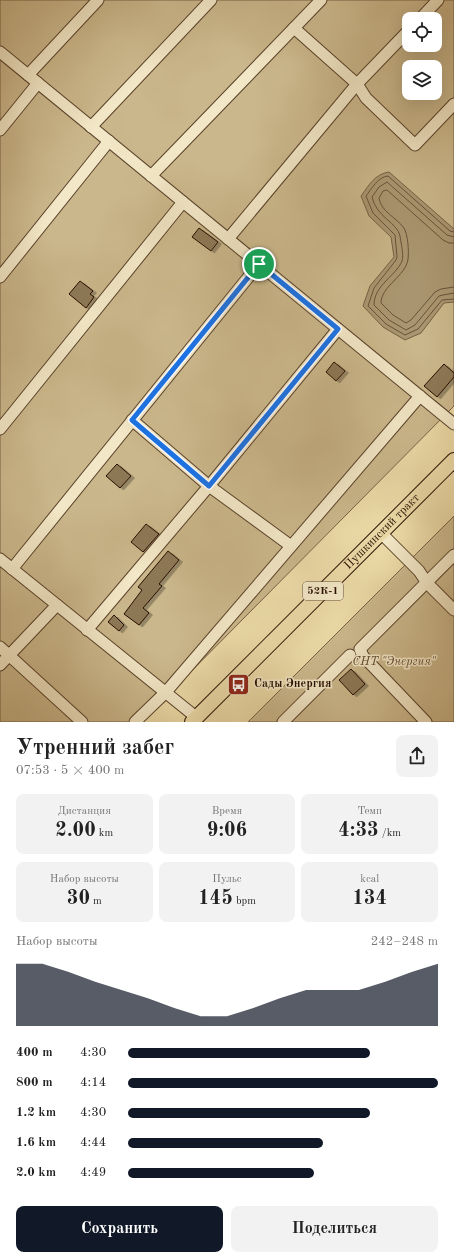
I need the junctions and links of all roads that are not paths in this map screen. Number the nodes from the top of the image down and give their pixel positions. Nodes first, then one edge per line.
1 (98, 0) edge
2 (211, 0) edge
3 (321, 0) edge
4 (438, 0) edge
5 (427, 12) edge
6 (294, 28) junction
7 (402, 37) edge
8 (0, 52) edge
9 (28, 75) junction
10 (38, 84) junction
11 (357, 84) junction
12 (454, 104) edge
13 (91, 127) junction
14 (0, 130) edge
15 (109, 141) junction
16 (151, 176) junction
17 (183, 202) junction
18 (228, 239) junction
19 (259, 264) junction
20 (0, 277) edge
21 (338, 329) junction
22 (420, 396) junction
23 (132, 420) junction
24 (454, 424) edge
25 (0, 429) edge
26 (454, 460) edge
27 (209, 486) junction
28 (380, 533) junction
29 (291, 546) junction
30 (454, 555) edge
31 (0, 559) edge
32 (12, 569) junction
33 (427, 583) junction
34 (57, 605) junction
35 (454, 610) edge
36 (88, 630) junction
37 (0, 647) edge
38 (350, 655) dead end
39 (9, 656) junction
40 (0, 665) edge
41 (166, 692) junction
42 (194, 720) edge
43 (286, 721) edge
44 (82, 722) edge
45 (135, 722) edge
46 (426, 722) edge

1 - 9 lane
2 - 13 lane
3 - 6 lane
4 - 5 lane
6 - 11 lane
6 - 16 lane
7 - 11 lane
8 - 9 lane
9 - 10 lane
10 - 13 lane
10 - 14 lane
11 - 12 lane
11 - 18 lane
13 - 15 lane
15 - 16 lane
15 - 20 lane
16 - 17 lane
17 - 18 lane
17 - 25 lane
18 - 19 lane
19 - 21 lane
19 - 23 lane
21 - 22 lane
21 - 27 lane
22 - 24 lane
22 - 29 lane
23 - 27 lane
23 - 32 lane
26 - 28 main road, Пушкинский тракт / 52К-1
27 - 29 lane
27 - 36 lane
28 - 33 lane
28 - 42 main road, Пушкинский тракт / 52К-1
29 - 41 lane
30 - 33 lane
31 - 32 lane
32 - 34 lane
33 - 35 lane
33 - 46 lane
34 - 36 lane
34 - 39 lane
36 - 41 lane
37 - 39 lane
38 - 43 lane
39 - 40 lane
39 - 44 lane
41 - 42 lane
41 - 45 lane

